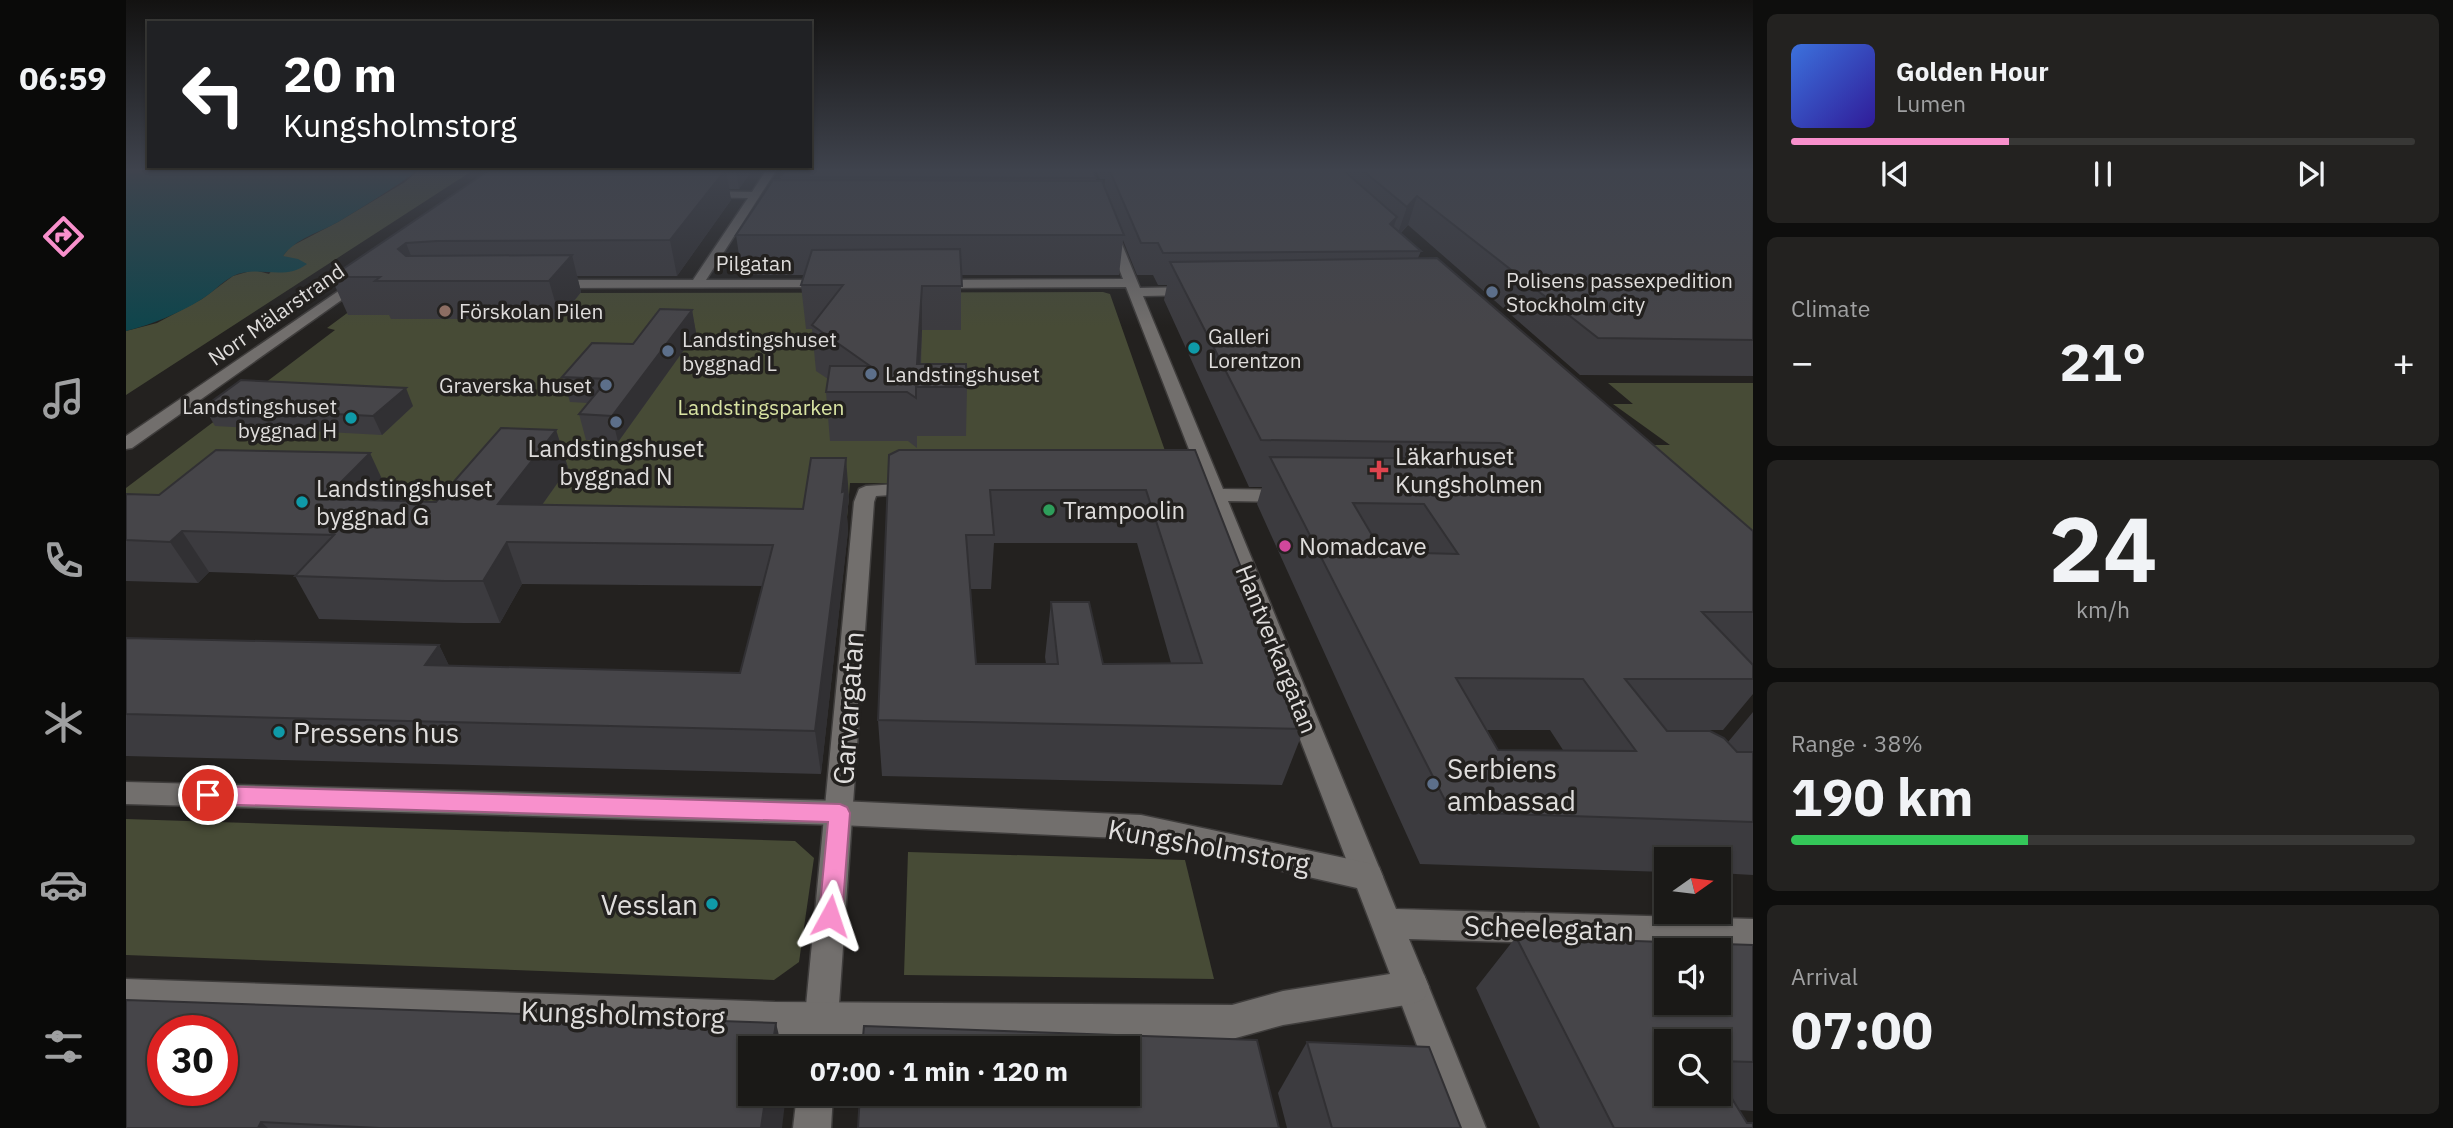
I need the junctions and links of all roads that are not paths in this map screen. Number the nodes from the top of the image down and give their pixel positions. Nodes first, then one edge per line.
1 (738, 222) edge
2 (1108, 223) edge
3 (373, 271) edge
4 (534, 284) edge
5 (697, 284) junction
6 (846, 284) edge
7 (914, 284) edge
8 (1132, 288) junction
9 (1211, 291) edge
10 (126, 444) edge
11 (939, 489) edge
12 (1169, 489) edge
13 (1215, 495) junction
14 (1313, 496) edge
15 (126, 793) edge
16 (840, 813) junction
17 (1368, 877) junction
18 (1387, 924) junction
19 (1753, 934) edge
20 (1412, 986) junction
21 (126, 996) edge
22 (821, 1034) edge
23 (814, 1106) edge
24 (812, 1128) edge
25 (1468, 1128) edge

1 - 5 street
2 - 8 street, Hantverkargatan
3 - 10 street, Norr Mälarstrand
4 - 5 street, Pilgatan
5 - 6 street, Pilgatan
7 - 8 street
8 - 9 street
8 - 13 street, Hantverkargatan
11 - 16 street, Garvargatan
12 - 13 street
13 - 14 street
13 - 17 street, Hantverkargatan
15 - 16 street, Kungsholmstorg
16 - 17 street, Kungsholmstorg
16 - 22 street, Garvargatan
17 - 18 street, Hantverkargatan
18 - 19 street, Scheelegatan
18 - 20 street, Hantverkargatan
20 - 22 street, Kungsholmstorg
20 - 25 street, Hantverkargatan
21 - 22 street, Kungsholmstorg
23 - 24 street

